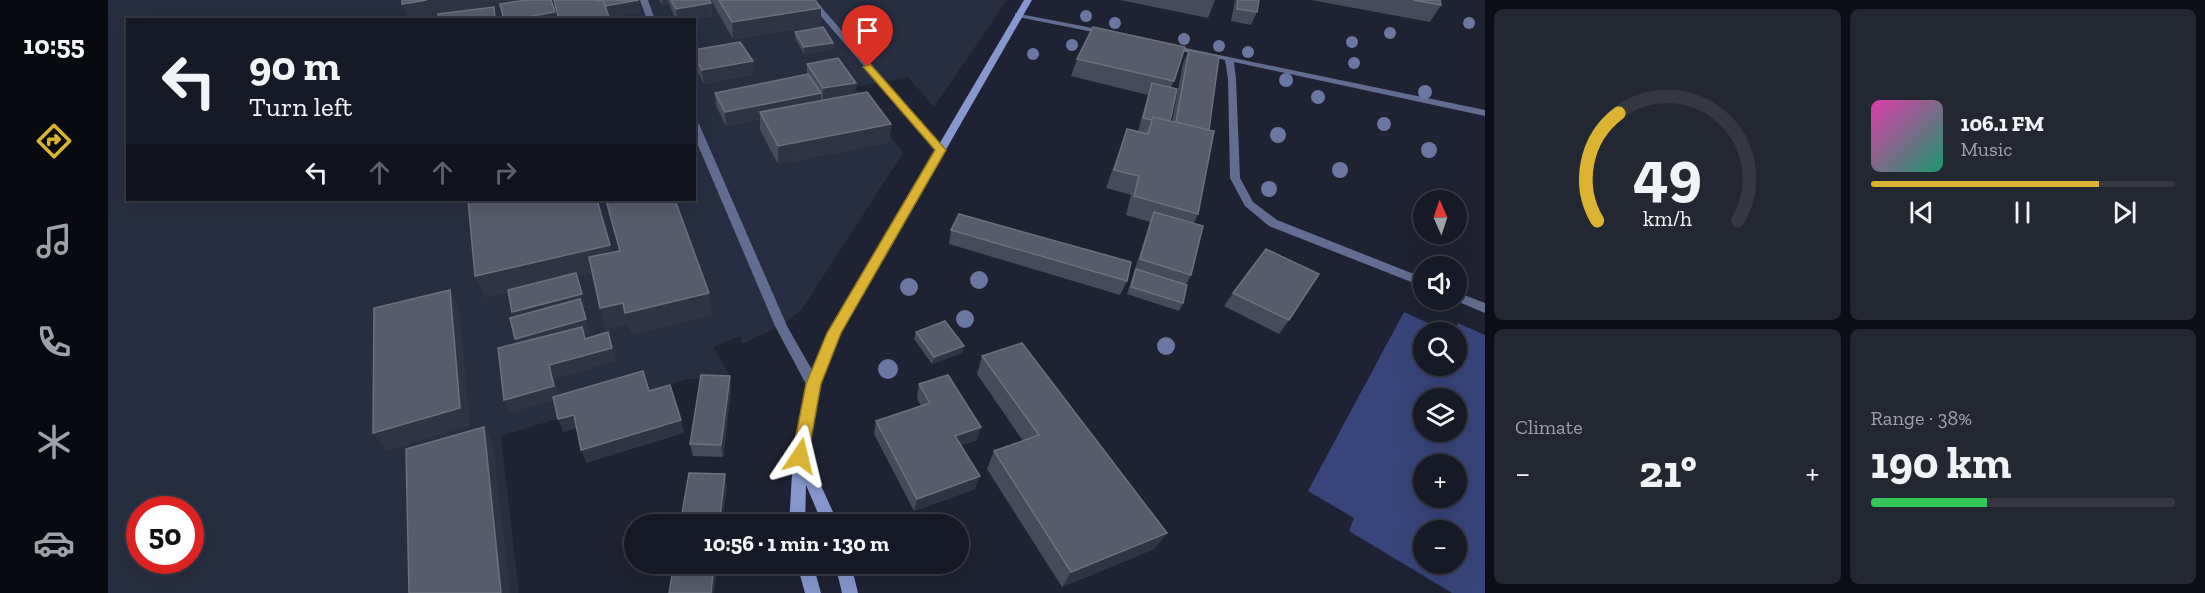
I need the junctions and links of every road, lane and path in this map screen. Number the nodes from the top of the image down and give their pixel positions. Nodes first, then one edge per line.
1 (644, 0) edge
2 (811, 0) edge
3 (1028, 0) edge
4 (1018, 15) junction
5 (650, 18) edge
6 (1120, 36) edge
7 (1165, 45) edge
8 (1229, 60) junction
9 (1485, 113) edge
10 (696, 129) edge
11 (941, 150) junction
12 (1413, 279) edge
13 (1467, 301) edge
14 (1485, 308) edge
15 (813, 384) junction
16 (800, 456) junction
17 (797, 514) edge
18 (826, 514) edge
19 (808, 574) edge
20 (845, 574) edge
21 (813, 593) edge
22 (850, 593) edge

1 - 5 lane
2 - 11 lane
3 - 4 main road
4 - 6 lane
4 - 11 main road
7 - 8 lane
8 - 9 lane
8 - 12 lane
10 - 15 lane
11 - 15 main road
13 - 14 lane
15 - 16 main road
16 - 17 main road
16 - 18 main road
19 - 21 main road
20 - 22 main road

